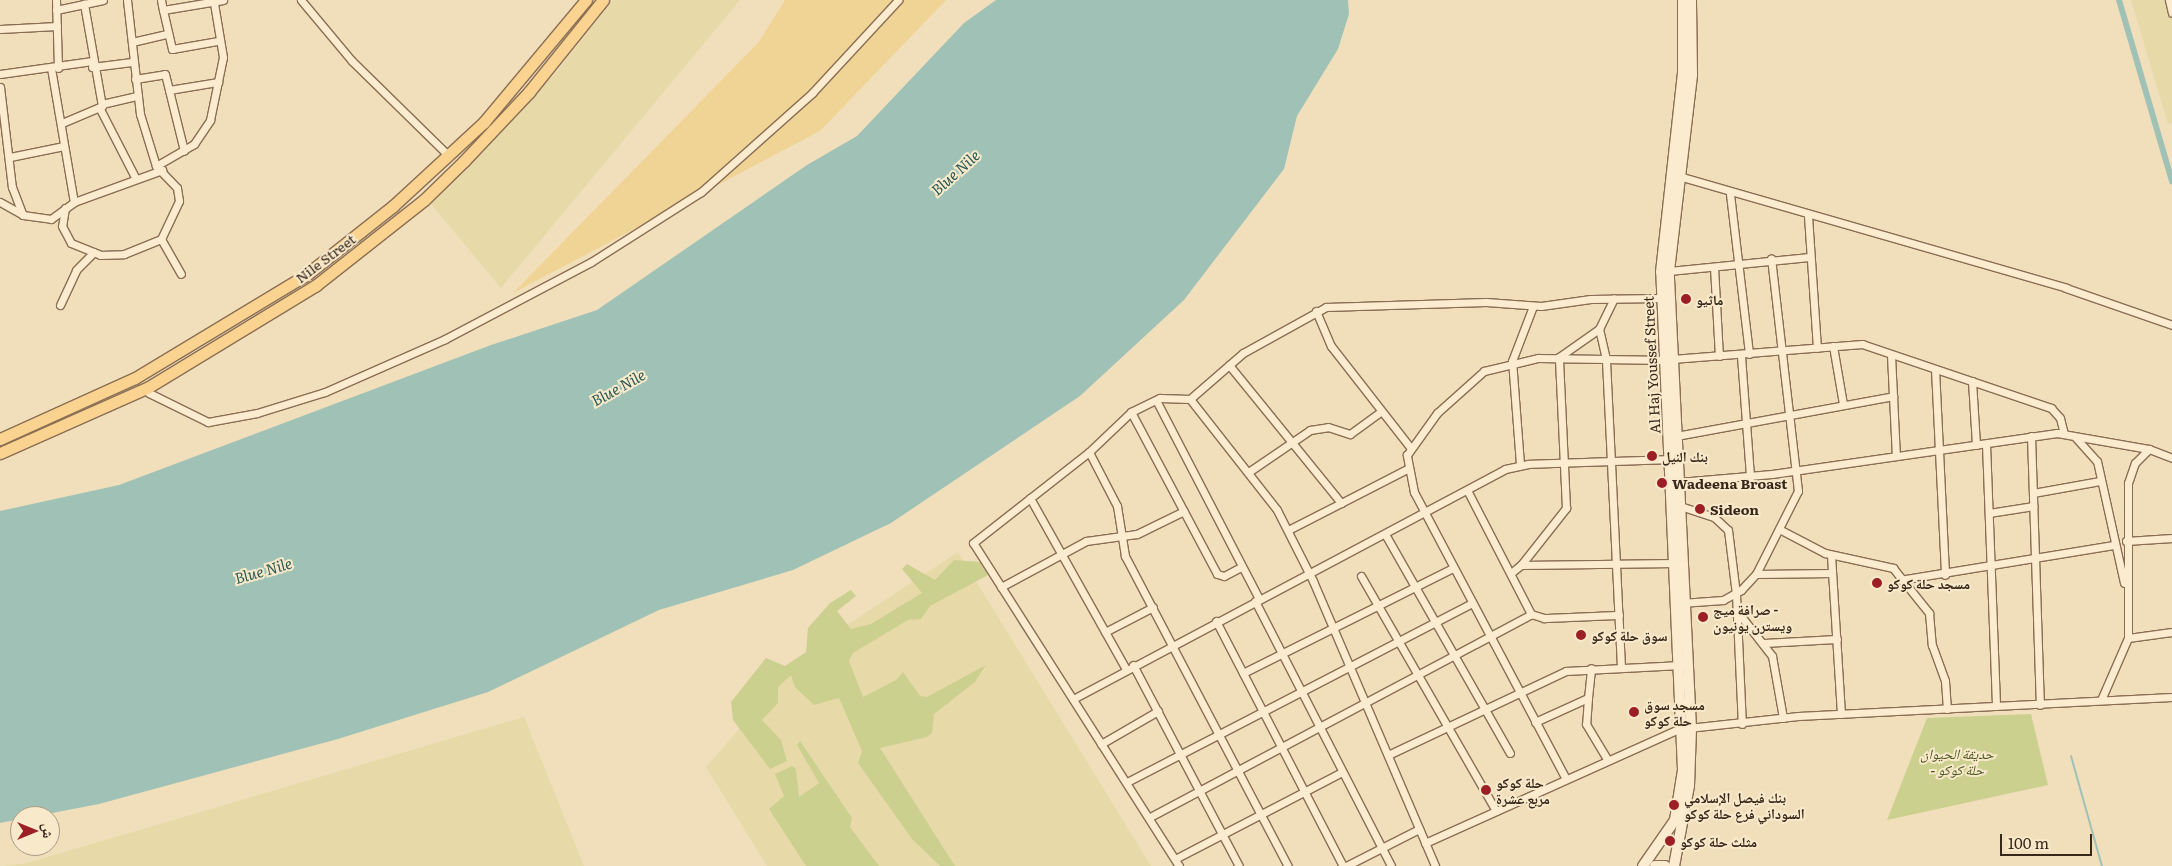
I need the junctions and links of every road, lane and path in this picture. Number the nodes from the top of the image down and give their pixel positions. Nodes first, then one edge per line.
1 (56, 0) edge
2 (103, 0) edge
3 (127, 0) edge
4 (161, 0) edge
5 (223, 0) edge
6 (301, 0) edge
7 (586, 0) edge
8 (603, 0) edge
9 (898, 0) edge
10 (1683, 0) edge
11 (1691, 0) edge
12 (2169, 0) edge
13 (214, 3) junction
14 (84, 4) junction
15 (193, 4) edge
16 (56, 10) junction
17 (163, 10) junction
18 (2172, 13) edge
19 (57, 26) junction
20 (0, 29) edge
21 (168, 34) junction
22 (218, 41) junction
23 (132, 42) junction
24 (132, 62) junction
25 (92, 64) junction
26 (54, 68) junction
27 (0, 74) edge
28 (135, 79) junction
29 (218, 82) junction
30 (0, 87) edge
31 (169, 90) junction
32 (138, 96) junction
33 (101, 107) junction
34 (62, 123) junction
35 (3, 140) edge
36 (64, 146) junction
37 (184, 151) junction
38 (448, 155) junction
39 (10, 157) junction
40 (159, 168) junction
41 (1679, 176) junction
42 (135, 177) junction
43 (407, 194) junction
44 (1730, 194) junction
45 (0, 202) edge
46 (74, 202) junction
47 (418, 205) junction
48 (393, 206) junction
49 (65, 208) junction
50 (23, 215) junction
51 (1808, 216) junction
52 (401, 217) junction
53 (161, 239) junction
54 (94, 252) junction
55 (1809, 257) junction
56 (1771, 259) junction
57 (1739, 262) junction
58 (1714, 267) junction
59 (1669, 271) junction
60 (181, 274) dead end
61 (1614, 298) junction
62 (1661, 298) junction
63 (60, 305) dead end
64 (1533, 306) junction
65 (1316, 311) junction
66 (2172, 325) edge
67 (1599, 329) junction
68 (204, 340) junction
69 (1833, 346) junction
70 (1817, 348) junction
71 (184, 352) junction
72 (1783, 352) junction
73 (209, 353) junction
74 (1750, 354) junction
75 (1891, 355) junction
76 (1719, 356) junction
77 (1740, 356) junction
78 (1558, 357) junction
79 (1606, 359) junction
80 (1668, 359) junction
81 (1512, 361) junction
82 (189, 364) junction
83 (1229, 365) junction
84 (1935, 368) junction
85 (1972, 381) junction
86 (147, 388) junction
87 (1893, 396) junction
88 (1156, 400) junction
89 (1190, 400) junction
90 (1843, 404) junction
91 (1130, 412) junction
92 (1380, 412) junction
93 (1789, 414) junction
94 (1748, 422) junction
95 (2065, 434) junction
96 (1676, 436) junction
97 (2031, 436) junction
98 (0, 439) edge
99 (1294, 440) junction
100 (1986, 444) junction
101 (1976, 445) junction
102 (1410, 447) junction
103 (2149, 449) junction
104 (1938, 450) junction
105 (1089, 452) junction
106 (0, 453) edge
107 (1896, 456) junction
108 (2172, 458) edge
109 (1669, 459) junction
110 (1611, 462) junction
111 (1520, 464) junction
112 (1566, 464) junction
113 (1407, 468) junction
114 (1250, 471) junction
115 (1796, 471) junction
116 (1750, 476) junction
117 (2100, 480) junction
118 (1679, 482) junction
119 (1467, 490) junction
120 (2033, 493) junction
121 (1030, 498) junction
122 (1341, 503) junction
123 (1680, 506) junction
124 (2033, 506) junction
125 (1184, 511) junction
126 (1424, 511) junction
127 (1989, 513) junction
128 (1288, 530) junction
129 (1779, 530) junction
130 (1385, 534) junction
131 (1120, 537) junction
132 (2172, 538) edge
133 (2126, 542) junction
134 (2113, 545) junction
135 (1061, 554) junction
136 (1831, 554) junction
137 (2036, 560) junction
138 (1676, 563) junction
139 (1521, 565) junction
140 (1616, 565) junction
141 (1241, 568) junction
142 (1453, 568) junction
143 (1990, 569) junction
144 (1310, 573) junction
145 (1511, 573) junction
146 (1832, 573) junction
147 (1756, 574) junction
148 (1945, 574) junction
149 (1361, 576) dead end
150 (1900, 580) junction
151 (1416, 586) junction
152 (1001, 588) junction
153 (2127, 592) junction
154 (1736, 594) junction
155 (1256, 600) junction
156 (1472, 603) junction
157 (1682, 603) junction
158 (1380, 605) junction
159 (1152, 607) junction
160 (1737, 610) junction
161 (1531, 614) junction
162 (1618, 615) junction
163 (1216, 621) junction
164 (1436, 621) junction
165 (1334, 628) junction
166 (1105, 632) junction
167 (2172, 632) edge
168 (2128, 638) junction
169 (1491, 639) junction
170 (1837, 639) junction
171 (1399, 640) junction
172 (1763, 643) junction
173 (1173, 644) junction
174 (1282, 654) junction
175 (1458, 657) junction
176 (1133, 665) junction
177 (1350, 665) junction
178 (1682, 665) junction
179 (1621, 667) junction
180 (1592, 668) junction
181 (1126, 669) junction
182 (1243, 673) junction
183 (1420, 676) junction
184 (1301, 691) junction
185 (1519, 693) junction
186 (2172, 697) edge
187 (1588, 698) junction
188 (1073, 700) junction
189 (2101, 700) junction
190 (1366, 703) junction
191 (2040, 705) junction
192 (1996, 706) junction
193 (1486, 708) junction
194 (1262, 709) junction
195 (1947, 709) junction
196 (1158, 711) junction
197 (1841, 714) junction
198 (1783, 718) junction
199 (1535, 722) junction
200 (1742, 724) junction
201 (1449, 725) junction
202 (1320, 727) junction
203 (1687, 729) junction
204 (1219, 732) junction
205 (1101, 744) junction
206 (1282, 748) junction
207 (1510, 752) dead end
208 (1181, 754) junction
209 (1388, 755) junction
210 (1607, 759) junction
211 (1238, 770) junction
212 (1342, 772) junction
213 (1566, 779) junction
214 (1128, 782) junction
215 (1198, 790) junction
216 (1304, 791) junction
217 (1496, 811) junction
218 (1262, 814) junction
219 (1150, 817) junction
220 (1419, 830) junction
221 (1223, 835) junction
222 (1425, 843) junction
223 (1382, 848) junction
224 (1175, 859) junction
225 (1179, 866) edge
226 (1239, 866) edge
227 (1288, 866) edge
228 (1345, 866) edge
229 (1391, 866) edge
230 (1435, 866) edge
231 (1643, 866) edge
232 (1655, 866) edge
233 (1666, 866) edge
234 (1674, 866) edge

1 - 16 street
2 - 14 street
3 - 23 street
4 - 17 street
5 - 13 street
6 - 38 street
7 - 38 main road, Nile Street
8 - 47 main road, Nile Street
9 - 86 street
10 - 62 main road, Al Haj Youssef Street
11 - 41 main road, Al Haj Youssef Street
12 - 18 street
13 - 15 street
13 - 22 street
14 - 16 street
14 - 25 street
15 - 17 street
16 - 19 street
17 - 21 street
19 - 20 street
19 - 26 street
21 - 22 street
21 - 23 street
22 - 29 street
23 - 24 street
24 - 25 street
24 - 28 street
25 - 26 street
25 - 33 street
26 - 27 street
26 - 34 street
28 - 31 street
28 - 32 street
29 - 31 street
29 - 37 street
30 - 35 street
31 - 37 street
32 - 33 street
32 - 40 street
33 - 34 street
33 - 42 street
34 - 36 street
35 - 39 street
36 - 39 street
36 - 46 street
37 - 40 street
38 - 43 main road, Nile Street
39 - 50 street
40 - 42 street
40 - 53 street
41 - 44 street
41 - 59 main road, Al Haj Youssef Street
42 - 46 street
43 - 47 main road
43 - 48 main road, Nile Street
44 - 51 street
44 - 57 street
45 - 50 street
46 - 49 street
47 - 52 main road, Nile Street
48 - 52 main road
48 - 68 main road, Nile Street
49 - 50 street
49 - 54 street
51 - 55 street
51 - 66 street
52 - 73 main road, Nile Street
53 - 54 street
53 - 60 street
54 - 63 street
55 - 56 street
55 - 70 street
56 - 57 street
56 - 72 street
57 - 58 street
57 - 74 street
58 - 59 street
58 - 76 street
59 - 80 main road, Al Haj Youssef Street
61 - 62 street
61 - 64 street
61 - 67 street
62 - 80 main road, Al Haj Youssef Street
64 - 65 street
64 - 81 street
65 - 83 street
65 - 92 street
67 - 78 street
67 - 79 street
68 - 71 main road, Nile Street
68 - 73 main road
69 - 70 street
69 - 75 street
69 - 90 street
70 - 72 street
71 - 82 main road
71 - 98 main road, Nile Street
72 - 74 street
72 - 93 street
73 - 82 main road, Nile Street
74 - 77 street
75 - 84 street
75 - 87 street
76 - 77 street
76 - 80 street
77 - 94 street
78 - 79 street
78 - 81 street
78 - 112 street
79 - 80 street
79 - 110 street
80 - 96 main road, Al Haj Youssef Street
80 - 109 main road, Al Haj Youssef Street
81 - 102 street
81 - 111 street
82 - 86 main road, Nile Street
83 - 89 street
83 - 99 street
84 - 85 street
84 - 104 street
85 - 95 street
85 - 101 street
86 - 106 main road, Nile Street
87 - 90 street
87 - 107 street
88 - 89 street
88 - 91 street
88 - 141 street
89 - 114 street
90 - 93 street
91 - 105 street
91 - 125 street
92 - 99 street
92 - 102 street
93 - 94 street
93 - 115 street
94 - 96 street
94 - 116 street
95 - 97 street
95 - 103 street
95 - 117 street
96 - 118 main road, Al Haj Youssef Street
97 - 100 street
97 - 120 street
99 - 114 street
99 - 122 street
100 - 101 street
100 - 127 street
101 - 104 street
102 - 113 street
103 - 108 street
103 - 133 street
104 - 107 street
104 - 148 street
105 - 121 street
105 - 131 street
107 - 115 street
109 - 110 street
109 - 138 main road, Al Haj Youssef Street
110 - 112 street
110 - 140 street
111 - 112 street
111 - 119 street
112 - 139 street
113 - 122 street
113 - 126 street
114 - 128 street
115 - 116 street
115 - 129 street
116 - 118 street
117 - 120 street
117 - 134 street
118 - 123 main road, Al Haj Youssef Street
119 - 126 street
119 - 145 street
120 - 124 street
121 - 135 street
121 - 152 street
122 - 128 street
123 - 154 street
123 - 157 main road, Al Haj Youssef Street
124 - 127 street
124 - 137 street
125 - 131 street
125 - 141 street
126 - 130 street
126 - 142 street
127 - 143 street
128 - 144 street
129 - 136 street
129 - 147 street
130 - 144 street
130 - 151 street
131 - 135 street
131 - 159 street
132 - 133 street
133 - 153 street
134 - 137 street
134 - 153 street
135 - 152 street
135 - 166 street
136 - 146 street
136 - 150 street
137 - 143 street
137 - 191 street
138 - 140 street
138 - 157 main road, Al Haj Youssef Street
139 - 140 street
139 - 145 street
140 - 162 street
141 - 155 street
142 - 151 street
142 - 156 street
143 - 148 street
143 - 192 street
144 - 155 street
144 - 165 street
145 - 161 street
146 - 147 street
146 - 170 street
147 - 154 street
148 - 150 street
149 - 158 street
150 - 195 street
151 - 158 street
151 - 164 street
152 - 188 street
153 - 168 street
154 - 157 street
154 - 160 street
155 - 163 street
155 - 174 street
156 - 164 street
156 - 169 street
157 - 178 main road, Al Haj Youssef Street
157 - 203 main road, Al Haj Youssef Street
158 - 165 street
158 - 171 street
159 - 166 street
159 - 173 street
160 - 172 street
160 - 200 street
161 - 162 street
161 - 169 street
162 - 179 street
163 - 173 street
163 - 182 street
164 - 171 street
164 - 175 street
165 - 174 street
165 - 177 street
166 - 181 street
167 - 168 street
168 - 189 street
169 - 175 street
169 - 185 street
170 - 172 street
170 - 197 street
171 - 177 street
171 - 183 street
172 - 198 street
173 - 176 street
173 - 204 street
174 - 182 street
174 - 184 street
175 - 183 street
175 - 193 street
176 - 181 street
176 - 196 street
177 - 184 street
177 - 190 street
178 - 179 street
178 - 203 main road, Al Haj Youssef Street
179 - 180 street
180 - 185 street
180 - 187 street
181 - 188 street
182 - 194 street
183 - 190 street
183 - 201 street
184 - 194 street
184 - 202 street
185 - 193 street
185 - 199 street
186 - 189 street
187 - 199 street
187 - 210 street
188 - 205 street
189 - 191 street
190 - 202 street
190 - 209 street
191 - 192 street
192 - 195 street
193 - 201 street
193 - 207 street
194 - 204 street
194 - 206 street
195 - 197 street
196 - 205 street
196 - 208 street
197 - 198 street
198 - 200 street
199 - 213 street
200 - 203 street
201 - 209 street
201 - 217 street
202 - 206 street
202 - 212 street
203 - 210 street
203 - 231 main road
203 - 234 main road
204 - 208 street
204 - 211 street
205 - 214 street
206 - 211 street
206 - 216 street
208 - 214 street
208 - 215 street
209 - 220 street
210 - 213 street
211 - 215 street
211 - 218 street
212 - 216 street
212 - 223 street
213 - 217 street
214 - 219 street
215 - 219 street
215 - 221 street
216 - 218 street
216 - 228 street
217 - 222 street
218 - 221 street
218 - 227 street
219 - 224 street
220 - 222 street
220 - 223 street
221 - 224 street
221 - 226 street
222 - 230 street
223 - 228 street
223 - 229 street
224 - 225 street
232 - 233 main road

